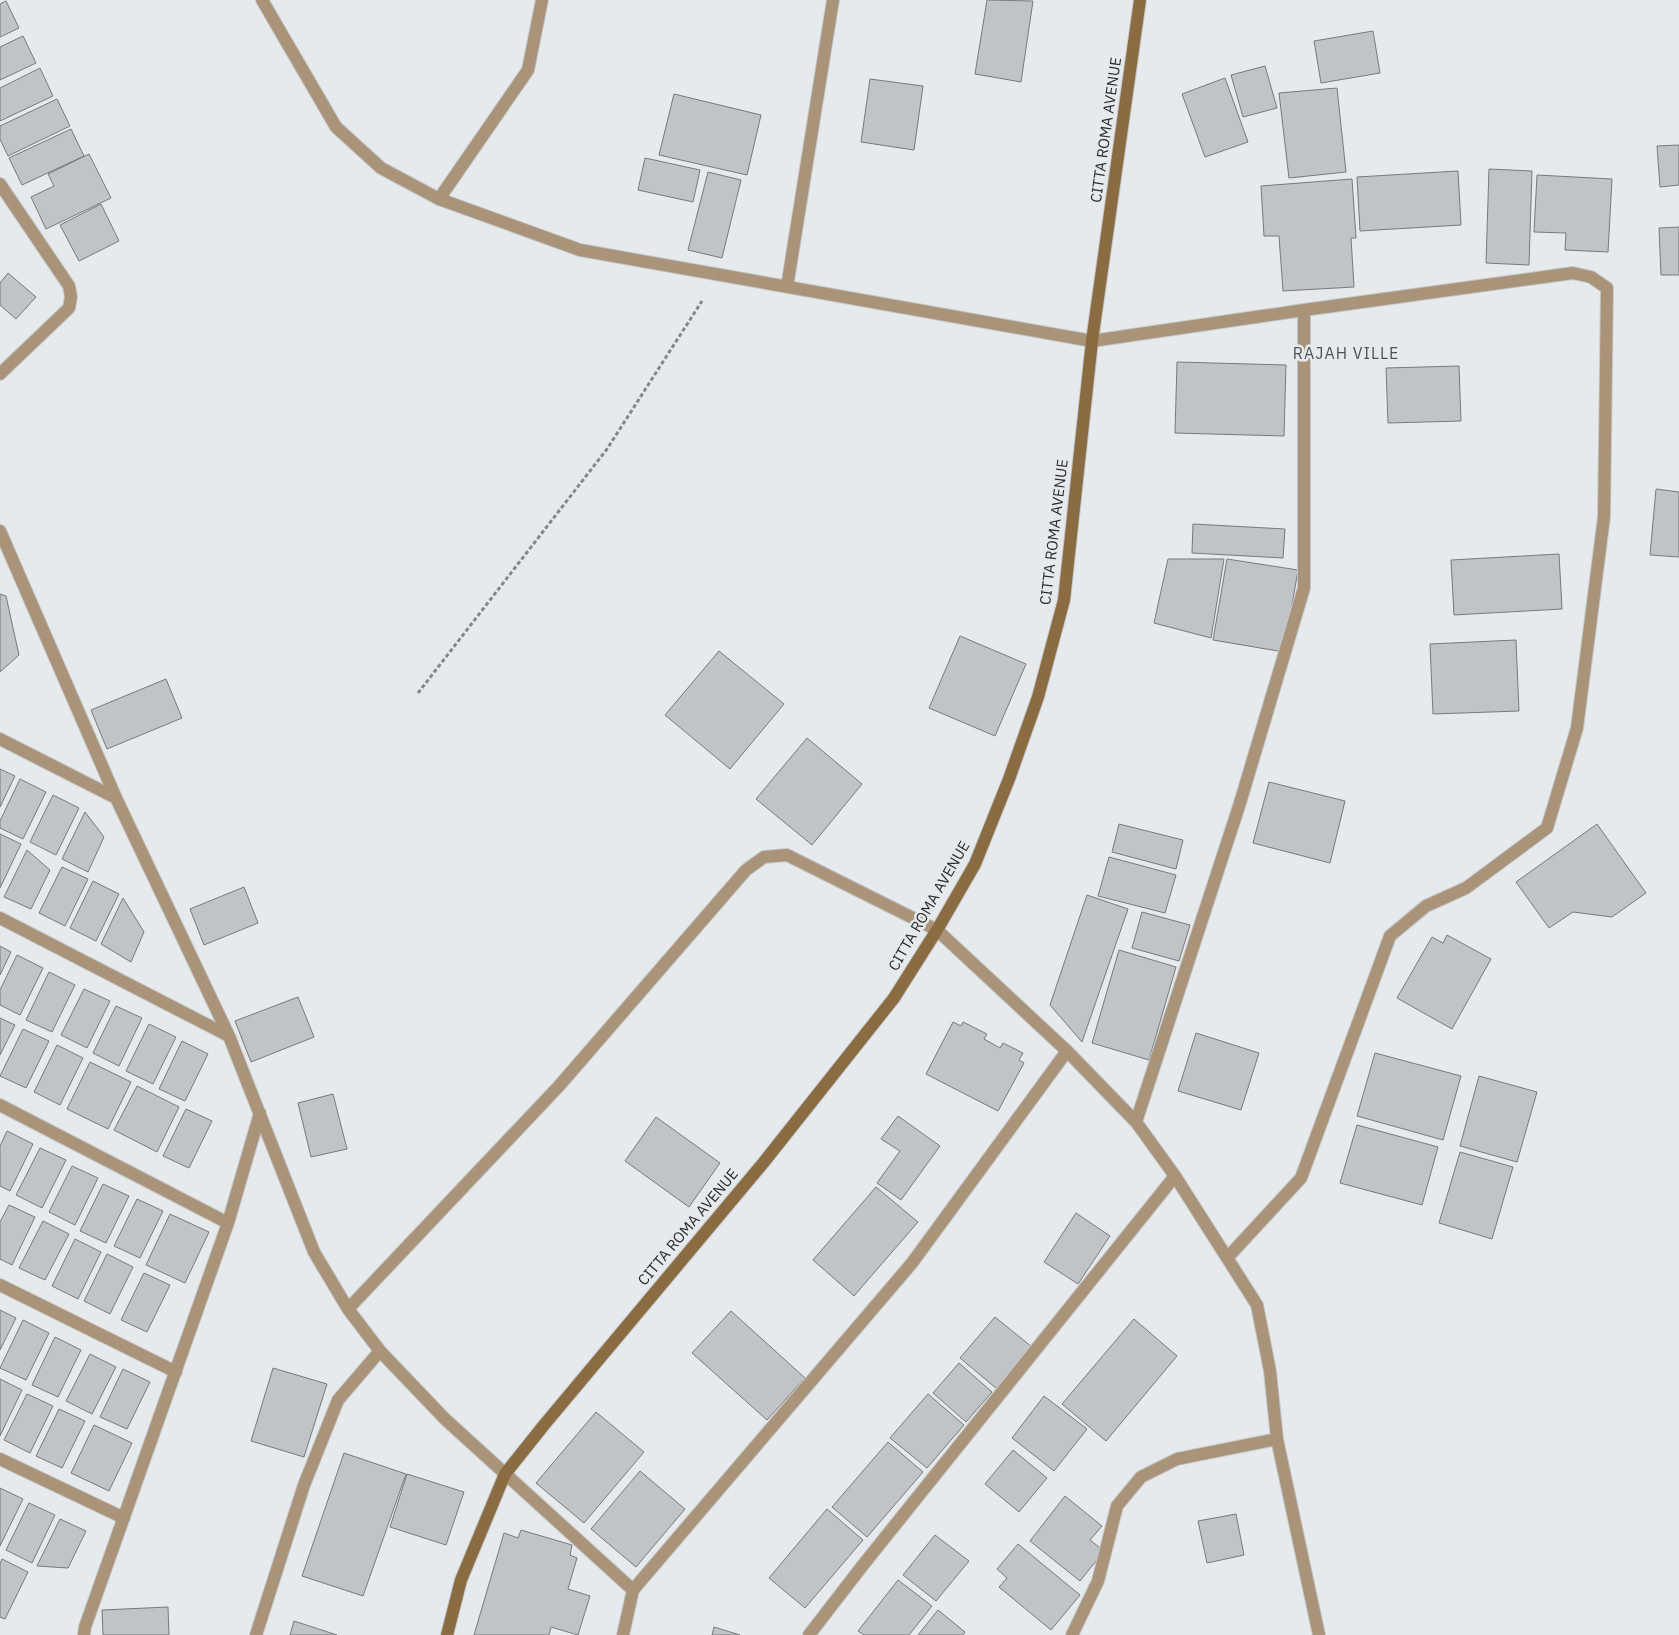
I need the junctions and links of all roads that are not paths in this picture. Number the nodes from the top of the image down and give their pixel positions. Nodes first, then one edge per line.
1 (262, 0) edge
2 (542, 0) edge
3 (833, 0) edge
4 (1140, 0) edge
5 (0, 184) edge
6 (440, 199) junction
7 (787, 287) junction
8 (1304, 310) junction
9 (1092, 342) junction
10 (0, 374) edge
11 (0, 531) edge
12 (0, 740) edge
13 (116, 798) junction
14 (0, 918) edge
15 (937, 930) junction
16 (229, 1036) junction
17 (1067, 1051) junction
18 (0, 1105) edge
19 (260, 1113) junction
20 (1136, 1122) junction
21 (1175, 1176) junction
22 (228, 1223) junction
23 (1228, 1257) junction
24 (0, 1286) edge
25 (348, 1309) junction
26 (380, 1351) junction
27 (176, 1372) junction
28 (1277, 1439) junction
29 (0, 1459) edge
30 (505, 1474) junction
31 (124, 1518) junction
32 (633, 1590) junction
33 (84, 1635) edge
34 (256, 1635) edge
35 (447, 1635) edge
36 (623, 1635) edge
37 (809, 1635) edge
38 (1072, 1635) edge
39 (1319, 1635) edge

1 - 6 street
2 - 6 street
3 - 7 street
4 - 9 street, CITTA ROMA AVENUE
5 - 10 street
6 - 7 street
7 - 9 street
8 - 9 street
8 - 20 street
8 - 23 street
9 - 15 street, CITTA ROMA AVENUE
11 - 13 street
12 - 13 street
13 - 16 street
14 - 16 street
15 - 17 street
15 - 25 street
15 - 30 street, CITTA ROMA AVENUE
16 - 19 street
17 - 20 street
17 - 32 street
18 - 22 street
19 - 22 street
19 - 25 street
20 - 21 street
21 - 23 street
21 - 37 street
22 - 27 street
23 - 28 street
24 - 27 street
25 - 26 street
26 - 30 street
26 - 34 street
27 - 31 street
28 - 38 street
28 - 39 street
29 - 31 street
30 - 32 street
30 - 35 street, CITTA ROMA AVENUE
31 - 33 street
32 - 36 street

